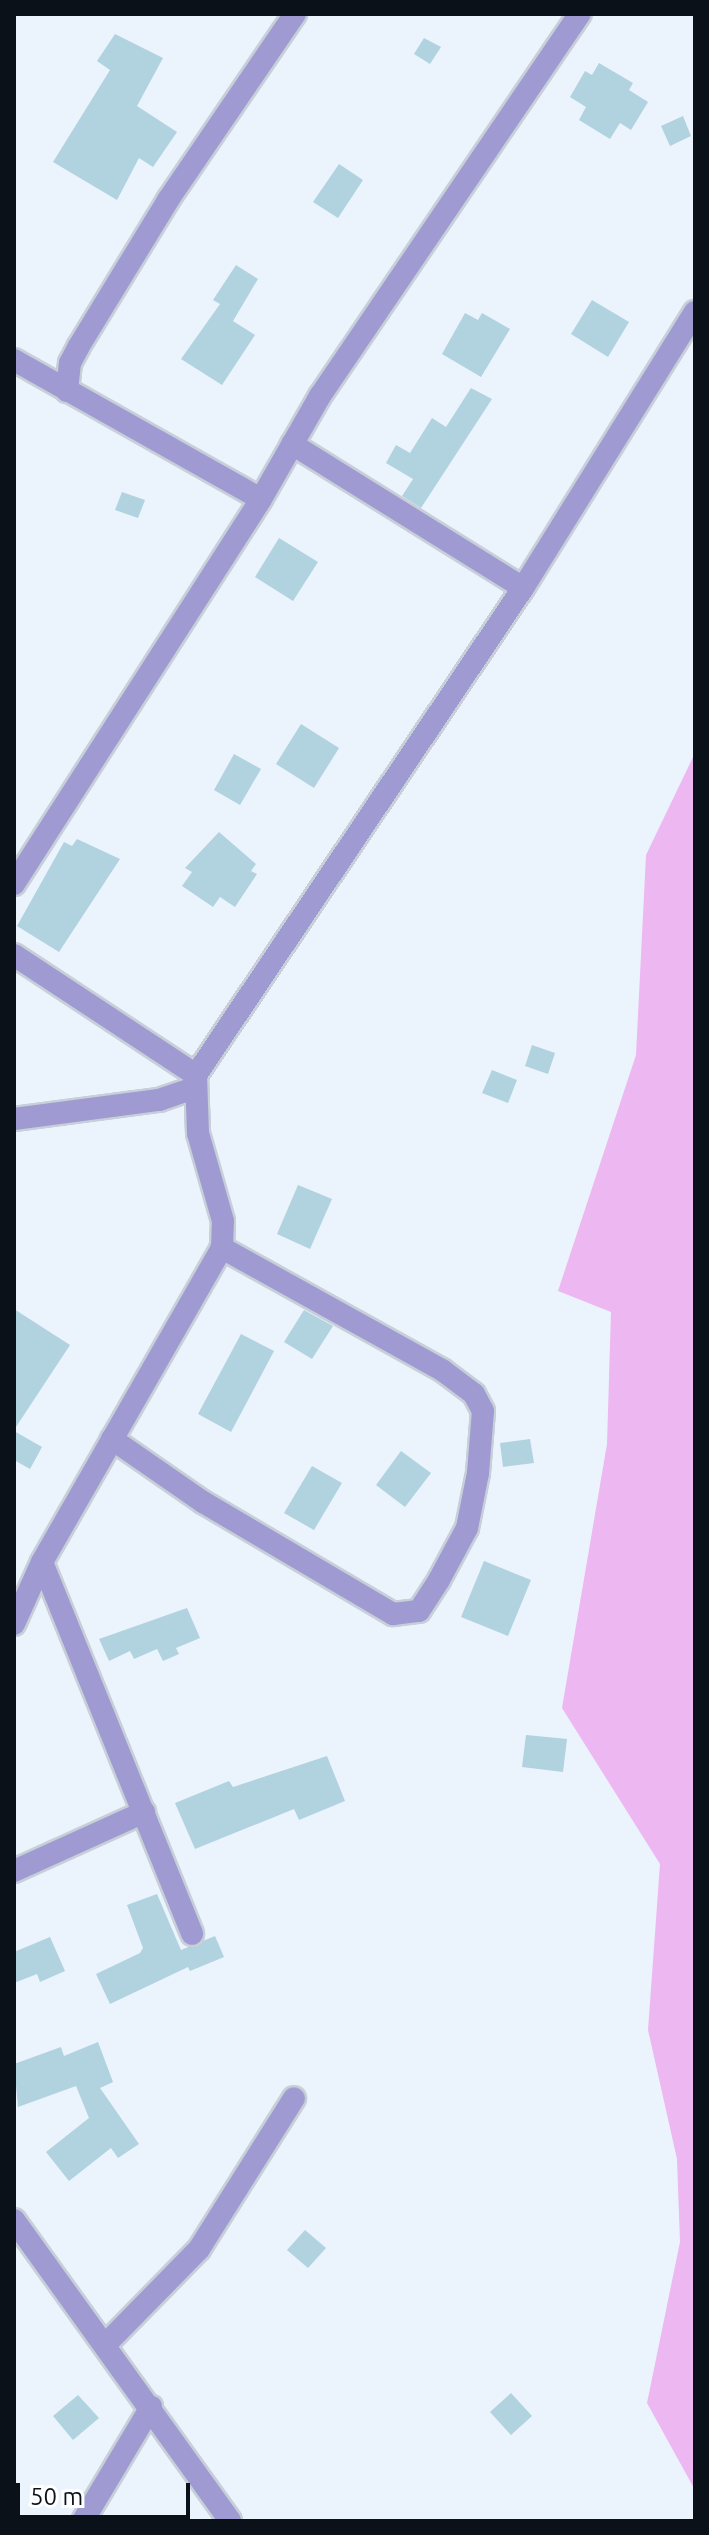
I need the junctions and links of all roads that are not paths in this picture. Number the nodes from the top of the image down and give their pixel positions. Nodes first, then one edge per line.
1 (295, 14) edge
2 (580, 14) edge
3 (695, 312) edge
4 (14, 360) edge
5 (67, 391) junction
6 (292, 444) junction
7 (261, 499) junction
8 (523, 588) junction
9 (14, 884) edge
10 (14, 955) edge
11 (196, 1081) junction
12 (14, 1119) edge
13 (222, 1248) junction
14 (112, 1439) junction
15 (42, 1562) junction
16 (14, 1624) edge
17 (144, 1812) junction
18 (14, 1871) edge
19 (192, 1934) dead end
20 (294, 2098) dead end
21 (14, 2220) edge
22 (107, 2343) junction
23 (151, 2407) junction
24 (83, 2521) edge
25 (230, 2521) edge

1 - 5 street
2 - 6 street
3 - 8 street
4 - 5 street
5 - 7 street
6 - 7 street
6 - 8 street
7 - 9 street
8 - 11 street
10 - 11 street
11 - 12 street
11 - 13 street
13 - 14 street
13 - 14 street
14 - 15 street
15 - 16 street
15 - 17 street
17 - 18 street
17 - 19 street
20 - 22 street
21 - 22 street
22 - 23 street
23 - 24 street
23 - 25 street

